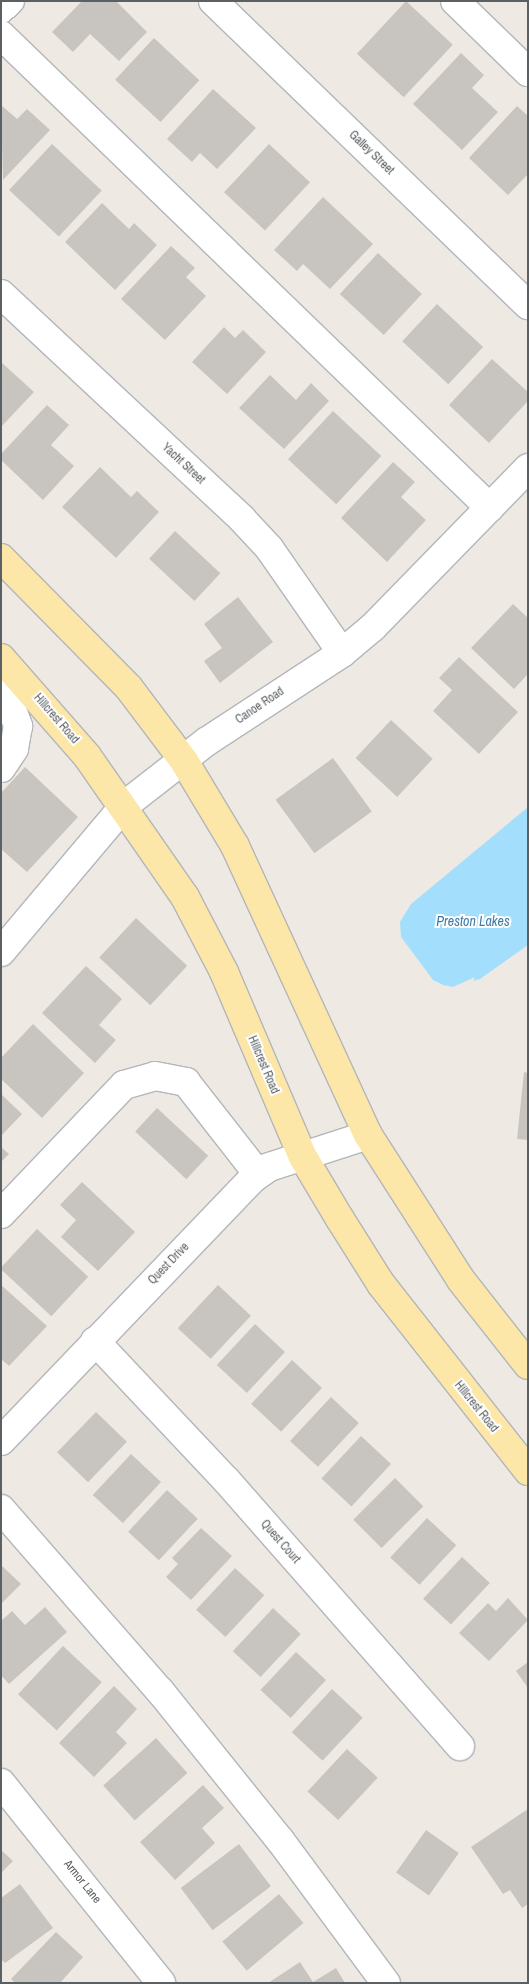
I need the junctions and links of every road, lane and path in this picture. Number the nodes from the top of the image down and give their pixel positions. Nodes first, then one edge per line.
1 (10, 1) edge
2 (213, 1) edge
3 (455, 1) edge
4 (1, 9) edge
5 (1, 35) edge
6 (528, 72) edge
7 (1, 294) edge
8 (528, 305) edge
9 (528, 468) edge
10 (490, 508) junction
11 (1, 558) edge
12 (342, 653) junction
13 (1, 658) edge
14 (1, 692) edge
15 (184, 761) junction
16 (1, 768) edge
17 (125, 805) junction
18 (3, 946) edge
19 (368, 1136) junction
20 (303, 1158) junction
21 (258, 1174) junction
22 (1, 1214) edge
23 (95, 1341) junction
24 (528, 1365) edge
25 (1, 1441) edge
26 (528, 1471) edge
27 (1, 1508) edge
28 (460, 1746) dead end
29 (1, 1783) edge
30 (161, 1983) edge
31 (386, 1983) edge

1 - 4 street
2 - 8 street, Galley Street
3 - 6 street
5 - 10 street
7 - 12 street, Yacht Street
9 - 10 street, Canoe Road
10 - 12 street, Canoe Road
11 - 15 main road
12 - 15 street, Canoe Road
13 - 17 main road, Hillcrest Road
14 - 16 street
15 - 17 street, Canoe Road
15 - 19 main road
17 - 18 street, Canoe Road
17 - 20 main road, Hillcrest Road
19 - 20 street, Quest Drive
19 - 24 main road
20 - 21 street, Quest Drive
20 - 26 main road, Hillcrest Road
21 - 22 street
21 - 23 street, Quest Drive
23 - 25 street, Quest Drive
23 - 28 street, Quest Court
27 - 31 street
29 - 30 street, Armor Lane

